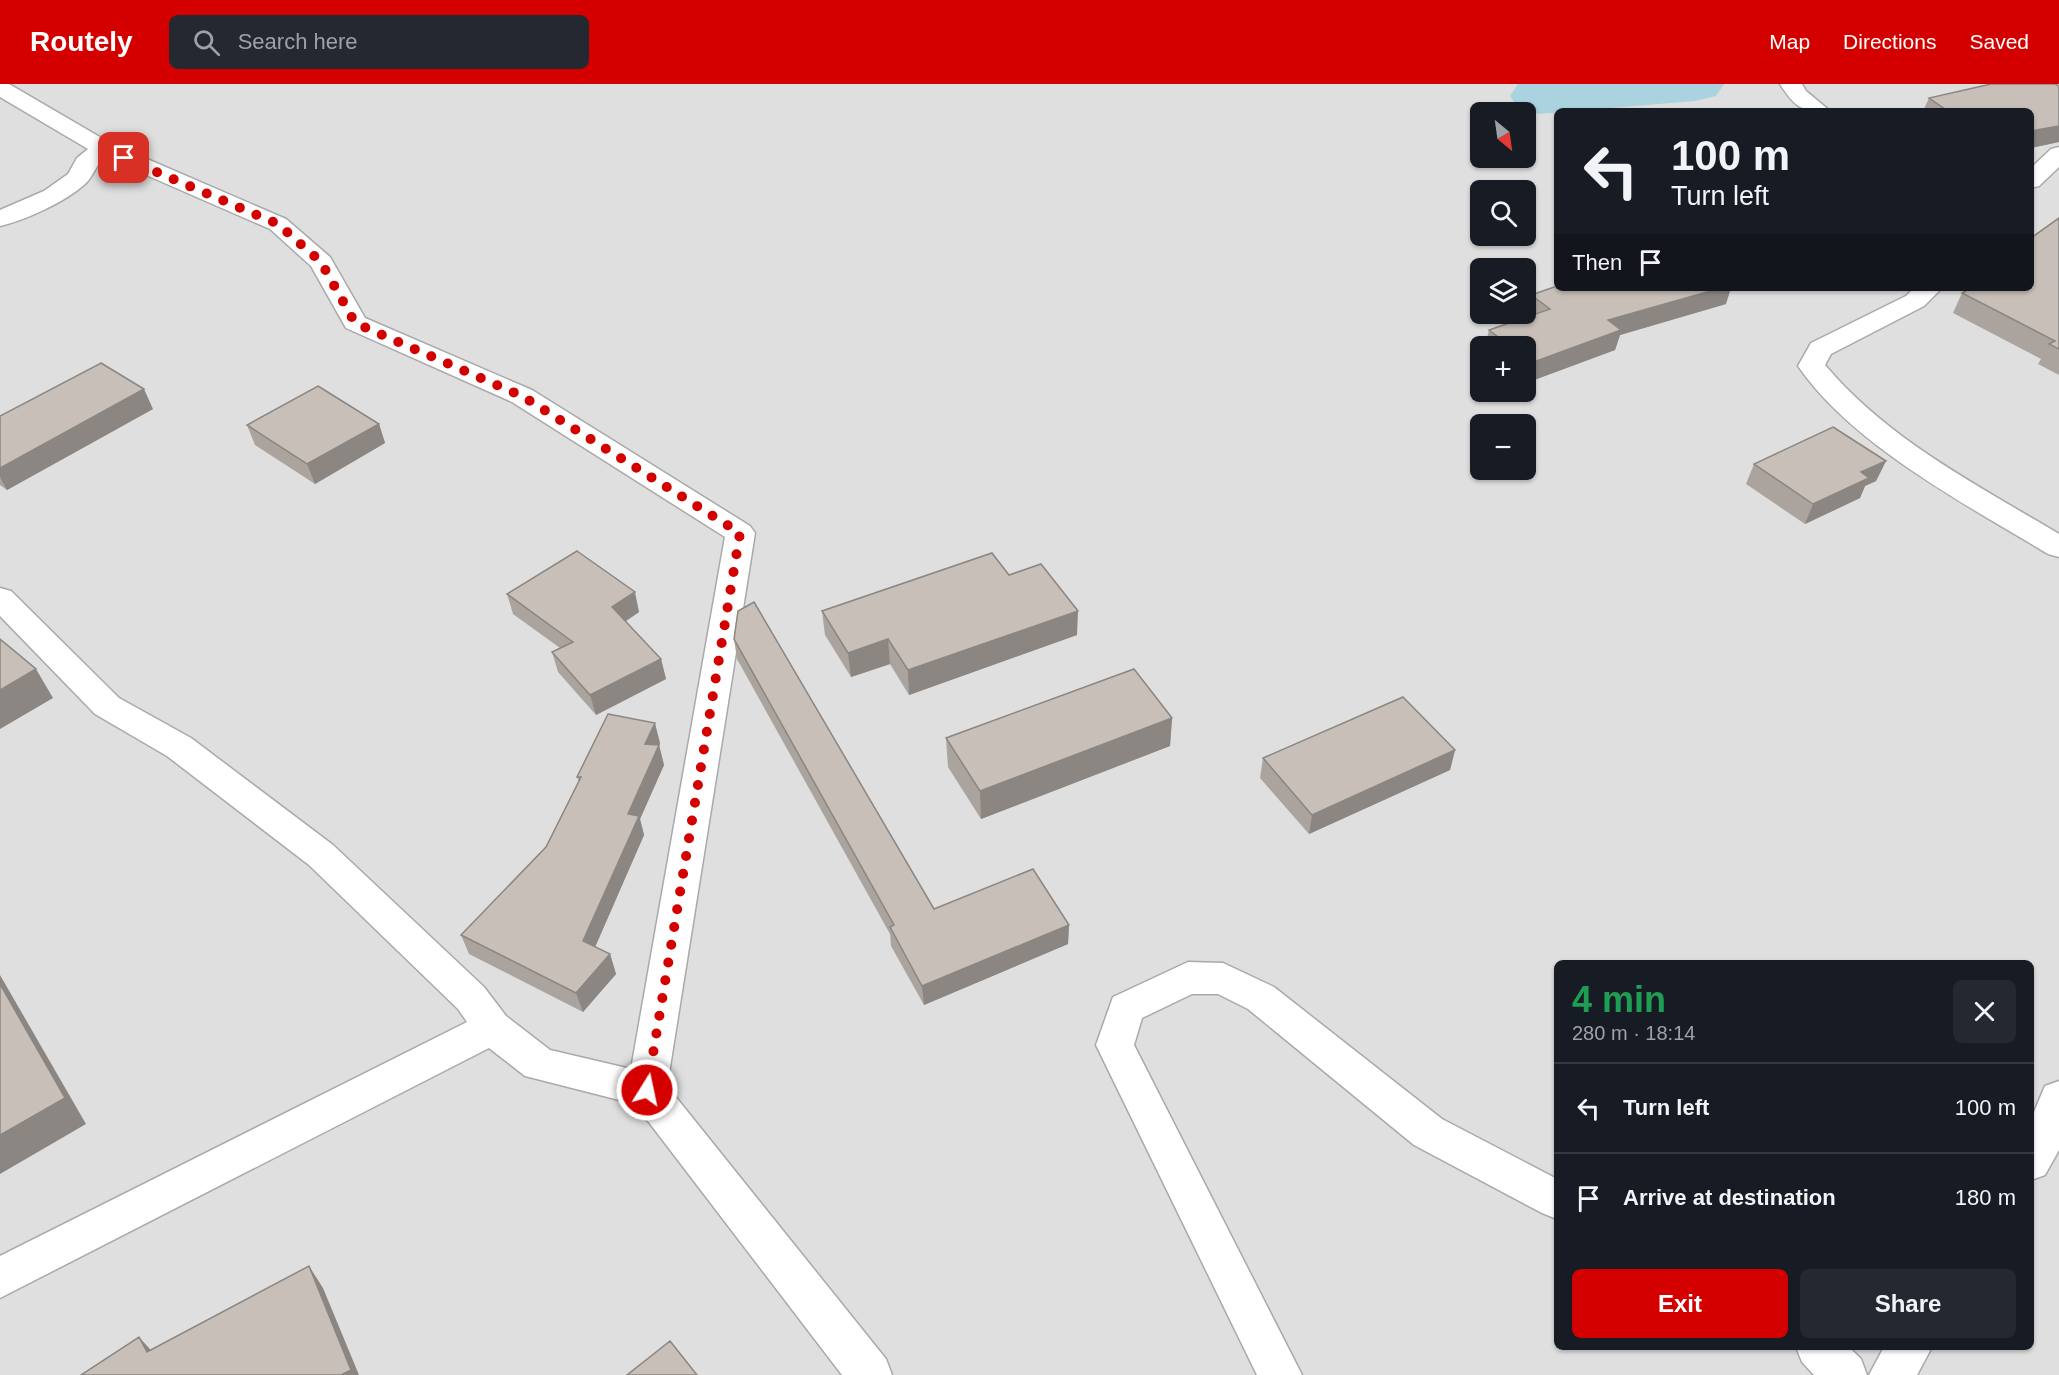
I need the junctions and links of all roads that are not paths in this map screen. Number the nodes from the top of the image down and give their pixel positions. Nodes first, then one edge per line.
1 (1791, 84) edge
2 (0, 88) edge
3 (1815, 108) edge
4 (102, 148) junction
5 (2059, 154) edge
6 (2034, 178) edge
7 (0, 219) edge
8 (1926, 291) edge
9 (2059, 548) edge
10 (5, 610) edge
11 (492, 1028) junction
12 (647, 1090) junction
13 (2059, 1098) edge
14 (2043, 1159) edge
15 (1554, 1198) edge
16 (0, 1278) edge
17 (1821, 1350) edge
18 (1908, 1350) edge
19 (870, 1375) edge
20 (1280, 1375) edge
21 (1845, 1375) edge
22 (1891, 1375) edge

1 - 3 street
2 - 4 street
4 - 7 street
4 - 12 street
5 - 6 street
8 - 9 street
10 - 11 street
11 - 12 street
11 - 16 street
12 - 19 street
13 - 14 street
15 - 20 street
17 - 21 street
18 - 22 street

